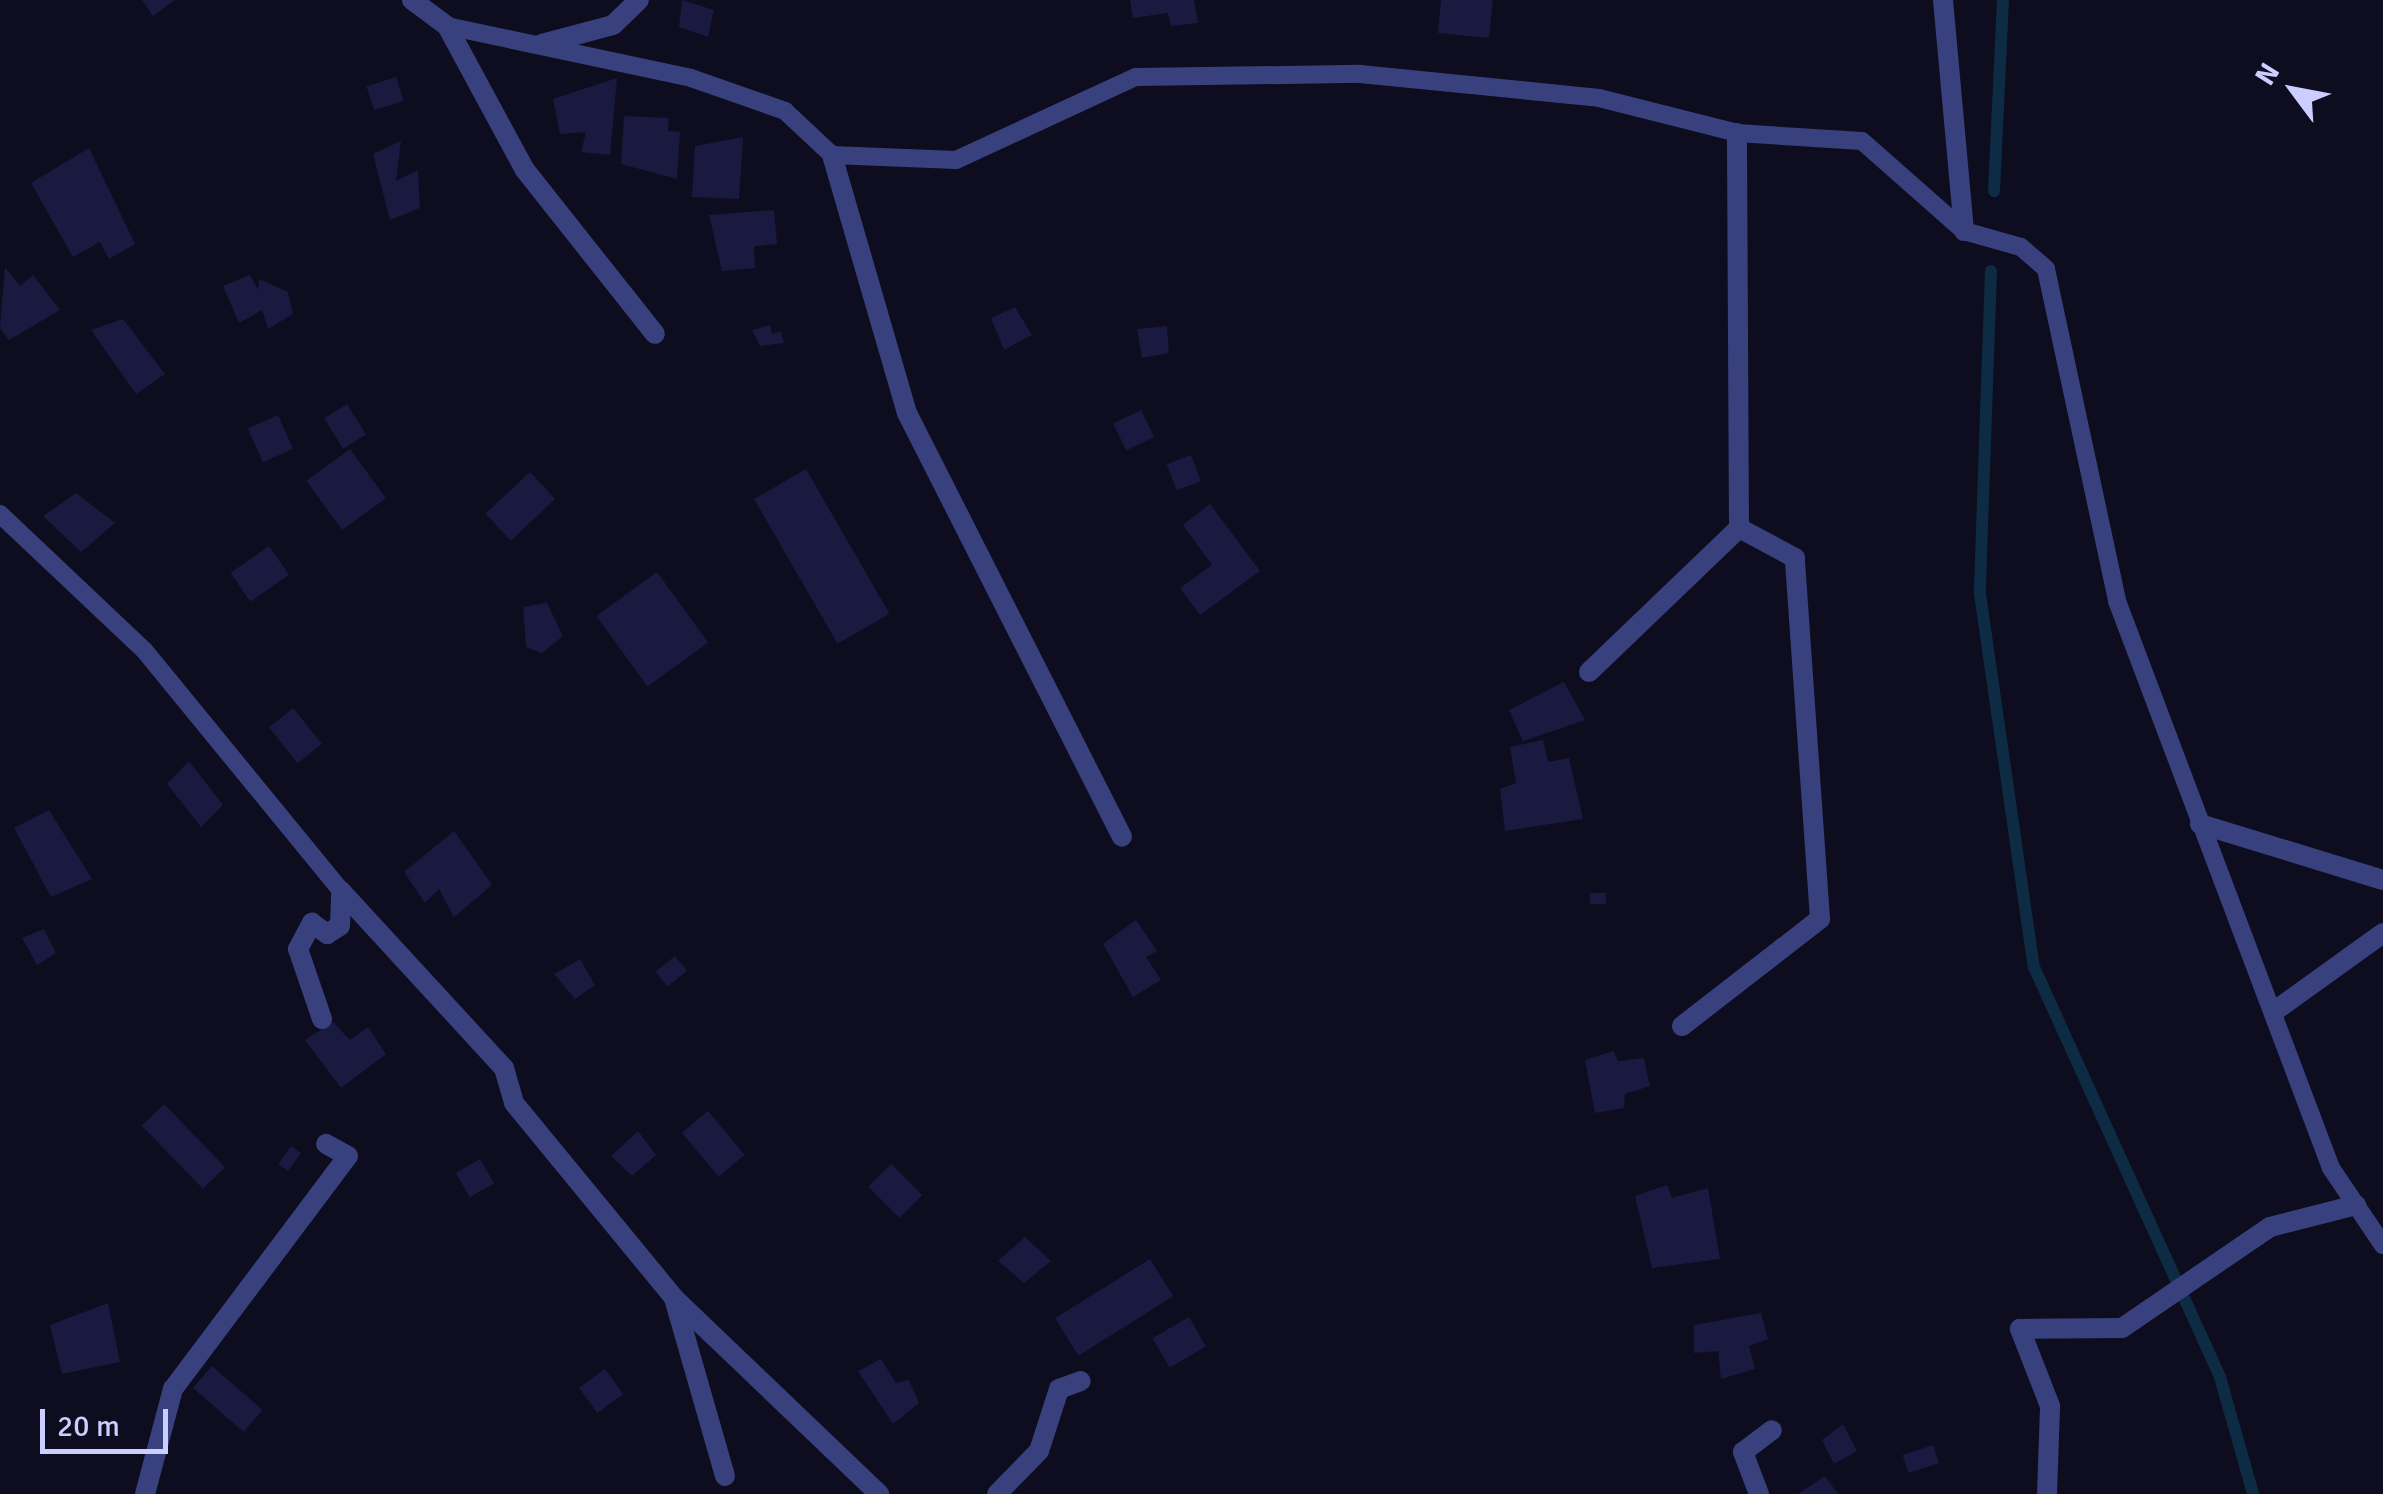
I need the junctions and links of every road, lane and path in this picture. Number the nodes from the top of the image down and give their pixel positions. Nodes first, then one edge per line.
1 (412, 0) edge
2 (1943, 0) edge
3 (642, 3) edge
4 (447, 26) junction
5 (542, 44) junction
6 (1736, 133) junction
7 (832, 155) junction
8 (1964, 231) junction
9 (655, 334) dead end
10 (0, 514) edge
11 (1739, 528) junction
12 (1589, 672) dead end
13 (2200, 824) junction
14 (1122, 836) dead end
15 (2383, 880) edge
16 (340, 891) junction
17 (2383, 933) edge
18 (2276, 1010) junction
19 (322, 1019) dead end
20 (1682, 1026) dead end
21 (326, 1144) dead end
22 (2356, 1205) junction
23 (2383, 1245) edge
24 (674, 1298) junction
25 (1080, 1382) dead end
26 (1772, 1430) dead end
27 (725, 1476) dead end
28 (145, 1494) edge
29 (879, 1494) edge
30 (997, 1494) edge
31 (1759, 1494) edge
32 (2047, 1494) edge

1 - 4 street
2 - 8 street
3 - 5 street
4 - 5 lane
4 - 9 street
5 - 7 lane
6 - 7 lane
6 - 8 lane
6 - 11 street
7 - 14 street
8 - 13 lane
10 - 16 lane
11 - 12 street
11 - 20 street
13 - 15 street
13 - 18 lane
16 - 19 street
16 - 24 street
17 - 18 street
18 - 22 lane
21 - 28 street
22 - 23 lane
22 - 32 street
24 - 27 street
24 - 29 street
25 - 30 street
26 - 31 street

